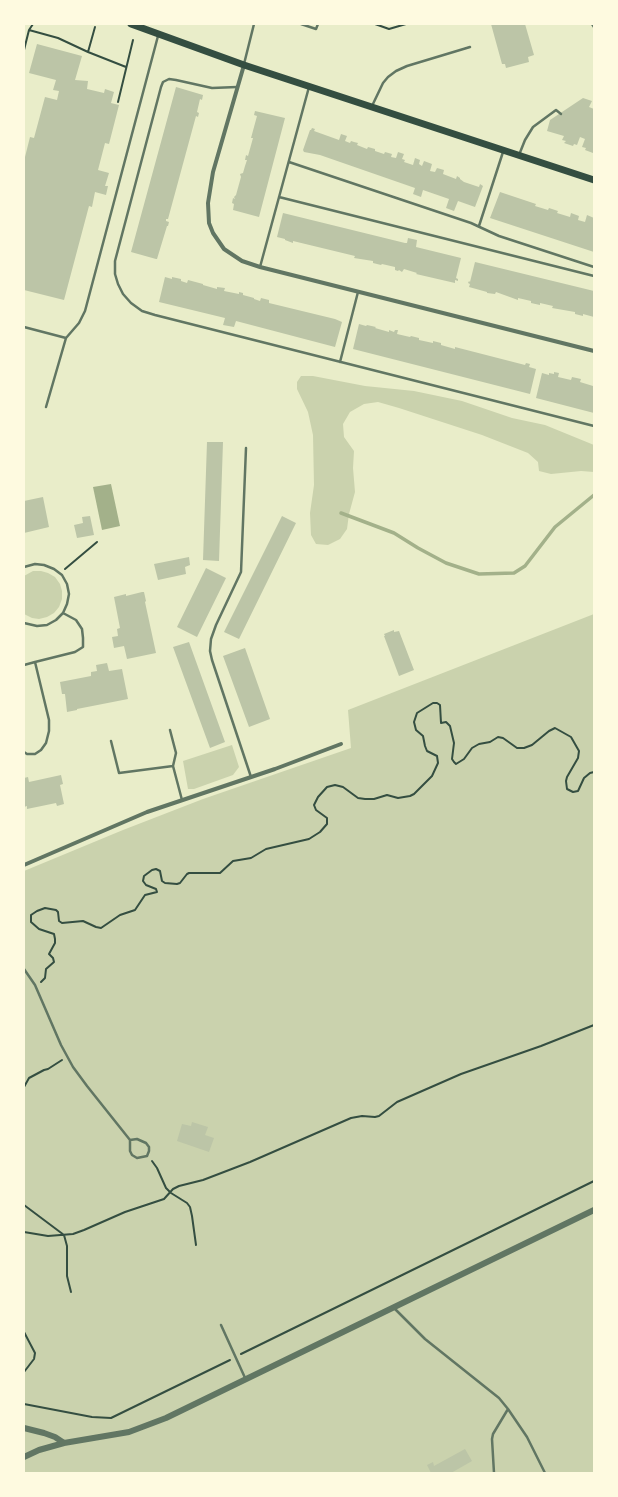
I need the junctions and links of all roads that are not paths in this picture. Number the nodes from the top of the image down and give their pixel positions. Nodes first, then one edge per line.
1 (131, 24) edge
2 (254, 24) edge
3 (301, 24) edge
4 (318, 24) edge
5 (592, 24) edge
6 (594, 27) edge
7 (159, 33) junction
8 (470, 47) dead end
9 (244, 65) junction
10 (309, 86) junction
11 (237, 87) junction
12 (372, 107) junction
13 (561, 114) dead end
14 (504, 150) junction
15 (519, 155) junction
16 (289, 162) junction
17 (594, 180) edge
18 (279, 197) junction
19 (479, 226) junction
20 (260, 267) junction
21 (594, 267) edge
22 (594, 276) edge
23 (358, 292) junction
24 (24, 327) edge
25 (66, 338) junction
26 (594, 351) edge
27 (340, 362) junction
28 (46, 407) dead end
29 (594, 426) edge
30 (246, 448) dead end
31 (24, 567) edge
32 (63, 613) junction
33 (24, 623) edge
34 (35, 662) junction
35 (24, 664) edge
36 (170, 730) dead end
37 (111, 741) dead end
38 (341, 744) dead end
39 (24, 752) edge
40 (173, 766) junction
41 (252, 777) junction
42 (182, 800) junction
43 (24, 865) edge
44 (24, 969) edge
45 (130, 1140) junction
46 (594, 1210) edge
47 (394, 1308) junction
48 (221, 1325) dead end
49 (246, 1380) junction
50 (508, 1409) junction
51 (24, 1428) edge
52 (64, 1443) junction
53 (24, 1457) edge
54 (494, 1473) edge
55 (546, 1473) edge

1 - 7 main road
2 - 9 lane
3 - 4 lane
5 - 6 lane
7 - 9 main road
7 - 25 lane
8 - 12 lane
9 - 10 main road
9 - 11 street
10 - 12 main road
10 - 16 lane
11 - 20 street
11 - 27 lane
12 - 14 main road
13 - 15 lane
14 - 15 main road
14 - 19 lane
15 - 17 main road
16 - 18 lane
16 - 19 lane
18 - 20 lane
18 - 22 lane
19 - 21 lane
20 - 23 street
23 - 26 street
23 - 27 lane
24 - 25 lane
25 - 28 lane
27 - 29 lane
30 - 41 lane
31 - 32 lane
32 - 33 lane
32 - 34 lane
34 - 35 lane
34 - 39 lane
36 - 40 lane
37 - 40 lane
38 - 41 street
40 - 42 lane
41 - 42 street
42 - 43 street
44 - 45 lane
45 - 45 lane
46 - 47 street
47 - 49 street
47 - 50 lane
48 - 49 lane
49 - 52 street
50 - 54 lane
50 - 55 lane
51 - 52 street
52 - 53 street

